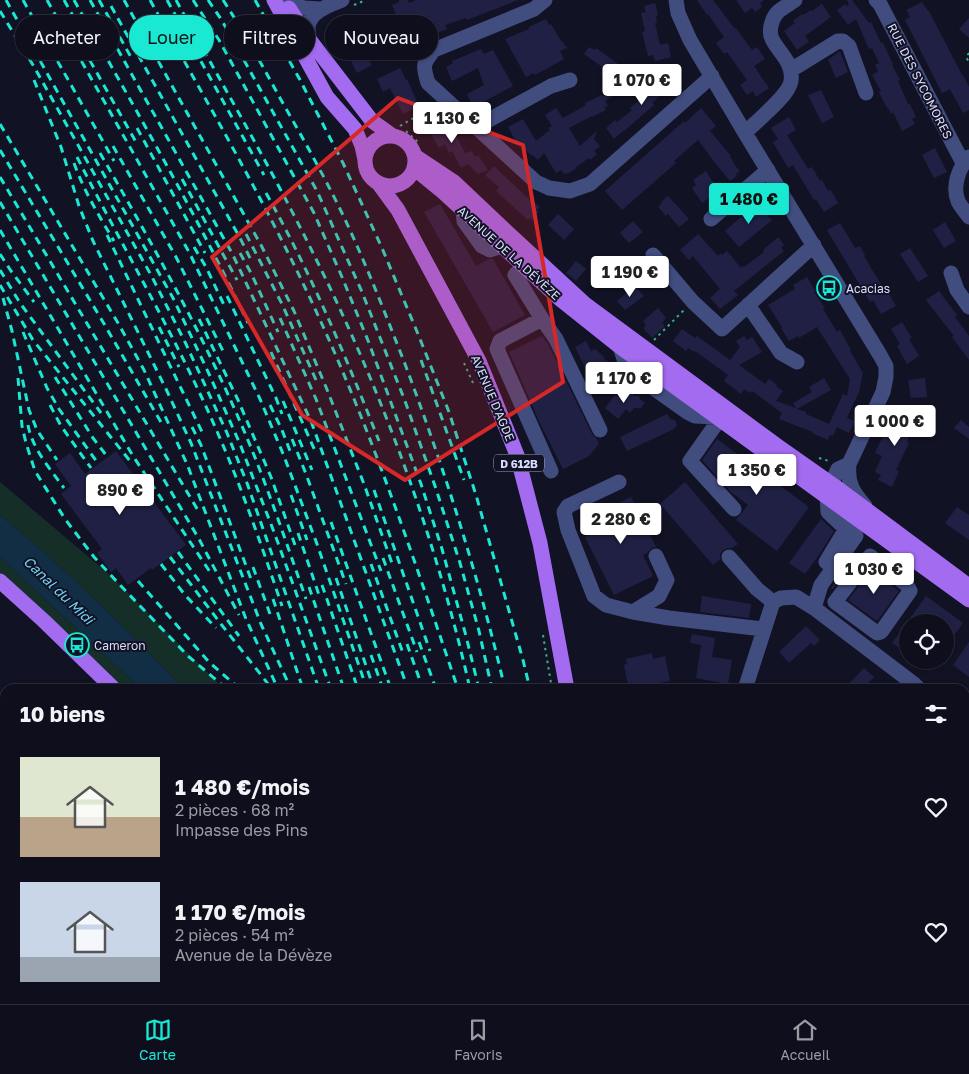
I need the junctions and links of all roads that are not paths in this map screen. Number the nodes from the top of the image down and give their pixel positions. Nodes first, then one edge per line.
1 (280, 0) edge
2 (342, 0) edge
3 (545, 0) edge
4 (676, 0) edge
5 (795, 0) edge
6 (876, 0) edge
7 (320, 9) junction
8 (291, 15) edge
9 (315, 16) edge
10 (315, 47) edge
11 (790, 70) junction
12 (712, 76) junction
13 (570, 80) dead end
14 (866, 93) dead end
15 (476, 127) junction
16 (745, 133) junction
17 (393, 136) junction
18 (416, 157) junction
19 (365, 160) junction
20 (966, 160) edge
21 (768, 170) junction
22 (379, 184) junction
23 (400, 184) junction
24 (398, 210) junction
25 (969, 217) edge
26 (710, 219) dead end
27 (814, 245) junction
28 (653, 255) dead end
29 (523, 266) junction
30 (951, 273) dead end
31 (748, 305) junction
32 (969, 307) edge
33 (542, 319) junction
34 (797, 362) dead end
35 (717, 417) junction
36 (600, 430) dead end
37 (779, 447) junction
38 (845, 469) junction
39 (551, 471) dead end
40 (619, 482) dead end
41 (833, 490) junction
42 (734, 509) dead end
43 (871, 513) junction
44 (656, 556) dead end
45 (729, 557) dead end
46 (0, 581) edge
47 (969, 586) edge
48 (969, 600) edge
49 (773, 602) junction
50 (814, 608) junction
51 (633, 612) junction
52 (763, 629) junction
53 (877, 633) junction
54 (867, 648) junction
55 (109, 684) edge
56 (566, 684) edge
57 (746, 684) edge
58 (914, 684) edge

1 - 7 street
1 - 8 main road
1 - 19 main road
2 - 7 street
3 - 15 street
4 - 12 street
5 - 11 street
6 - 20 street, RUE DES SYCOMORES
7 - 9 street
10 - 17 main road
11 - 14 street
11 - 16 street
12 - 15 street
12 - 16 street
13 - 15 street
16 - 21 street
17 - 18 main road
17 - 19 main road
18 - 23 main road
18 - 29 main road, AVENUE DE LA DÉVÈZE
18 - 37 main road, AVENUE DE LA DÉVÈZE
19 - 22 main road, AVENUE D'AGDE
20 - 25 street
21 - 26 street
21 - 27 street
22 - 23 main road
22 - 24 main road, AVENUE D'AGDE / D 612B
23 - 24 main road
24 - 56 main road, AVENUE D'AGDE / D 612B
27 - 31 street
27 - 38 street
28 - 31 street
29 - 33 street
29 - 35 main road, AVENUE DE LA DÉVÈZE
30 - 32 street
31 - 34 street
33 - 36 street
33 - 39 street
35 - 41 main road, AVENUE DE LA DÉVÈZE
35 - 42 street
37 - 38 street
37 - 41 main road, AVENUE DE LA DÉVÈZE
38 - 41 street
38 - 43 street
40 - 51 street
41 - 43 main road, AVENUE DE LA DÉVÈZE
41 - 48 main road, AVENUE DE LA DÉVÈZE
41 - 50 street
43 - 47 main road, AVENUE DE LA DÉVÈZE
44 - 51 street
45 - 49 street
46 - 55 main road
49 - 50 street
49 - 52 street
50 - 54 street
51 - 52 street
52 - 57 street
53 - 53 street
53 - 54 street
54 - 58 street

